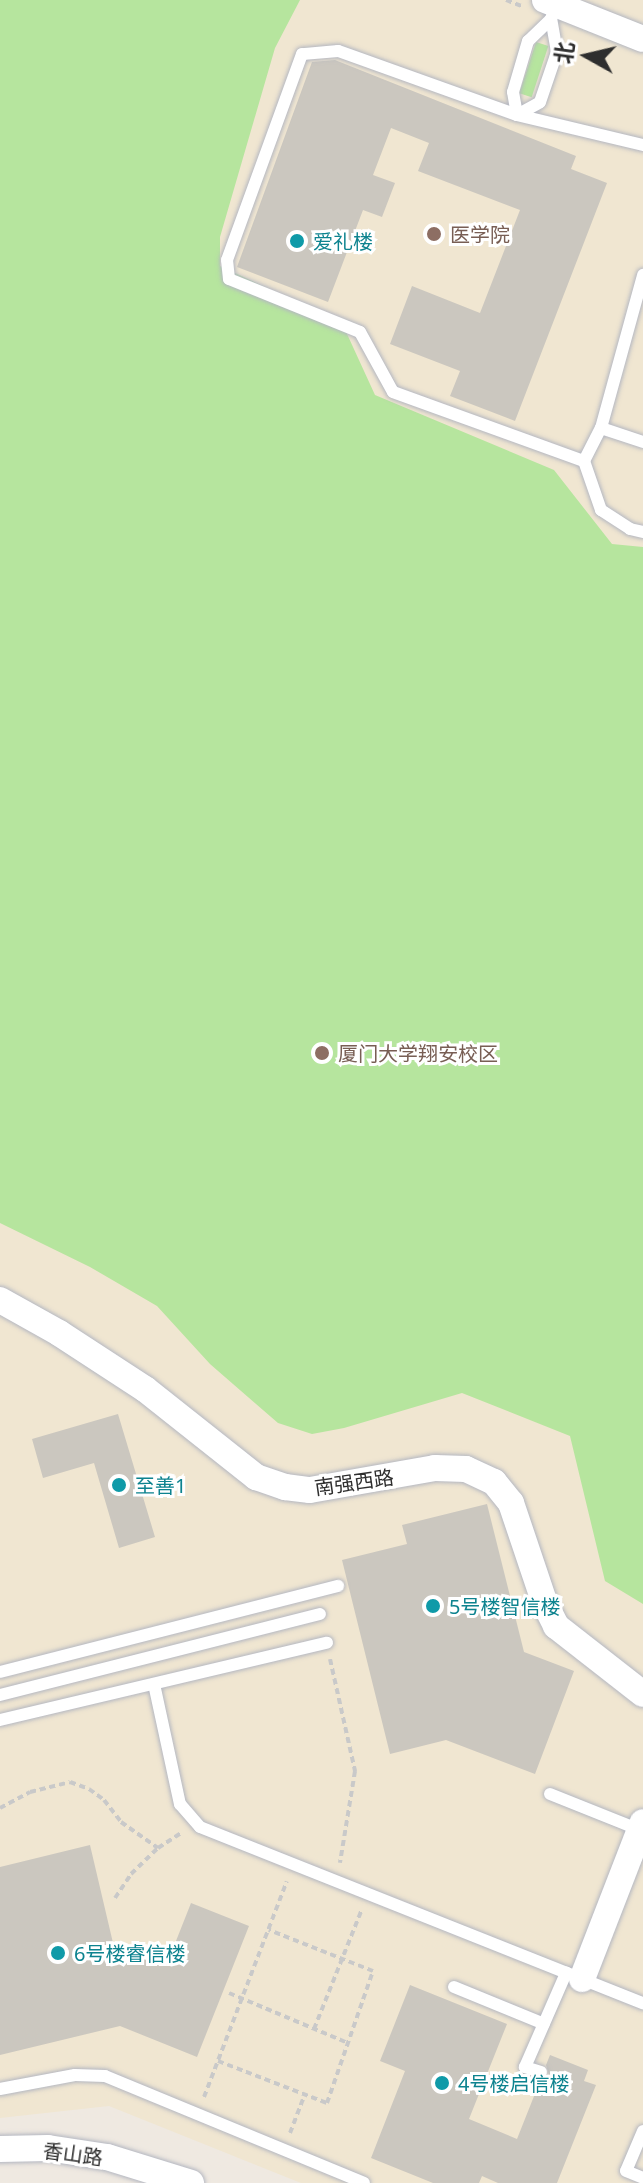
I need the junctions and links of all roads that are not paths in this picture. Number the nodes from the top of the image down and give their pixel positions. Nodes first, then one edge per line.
1 (552, 6) edge
2 (643, 39) edge
3 (517, 115) junction
4 (643, 145) edge
5 (643, 275) edge
6 (601, 428) junction
7 (643, 442) edge
8 (584, 461) junction
9 (643, 532) edge
10 (0, 1300) edge
11 (338, 1586) dead end
12 (320, 1614) dead end
13 (327, 1643) road end
14 (126, 1663) junction
15 (0, 1672) edge
16 (154, 1684) junction
17 (130, 1689) junction
18 (643, 1694) edge
19 (0, 1695) edge
20 (0, 1720) edge
21 (550, 1794) dead end
22 (641, 1826) edge
23 (574, 1976) junction
24 (454, 1987) dead end
25 (643, 2003) edge
26 (544, 2024) junction
27 (541, 2072) dead end
28 (0, 2089) edge
29 (643, 2131) edge
30 (0, 2149) edge
31 (643, 2178) edge
32 (191, 2183) edge
33 (364, 2183) edge

1 - 2 street
1 - 3 lane
1 - 3 lane
3 - 4 lane
3 - 8 lane
5 - 6 lane
6 - 7 lane
6 - 8 lane
8 - 9 lane
10 - 18 street, 南强西路
11 - 15 lane
12 - 14 lane
13 - 16 lane
14 - 17 lane
14 - 19 lane
16 - 17 lane
16 - 23 lane
17 - 20 lane
21 - 22 lane
22 - 23 street
23 - 25 lane
23 - 26 lane
24 - 26 lane
26 - 27 lane
28 - 33 lane
29 - 31 lane
30 - 32 street, 香山路

